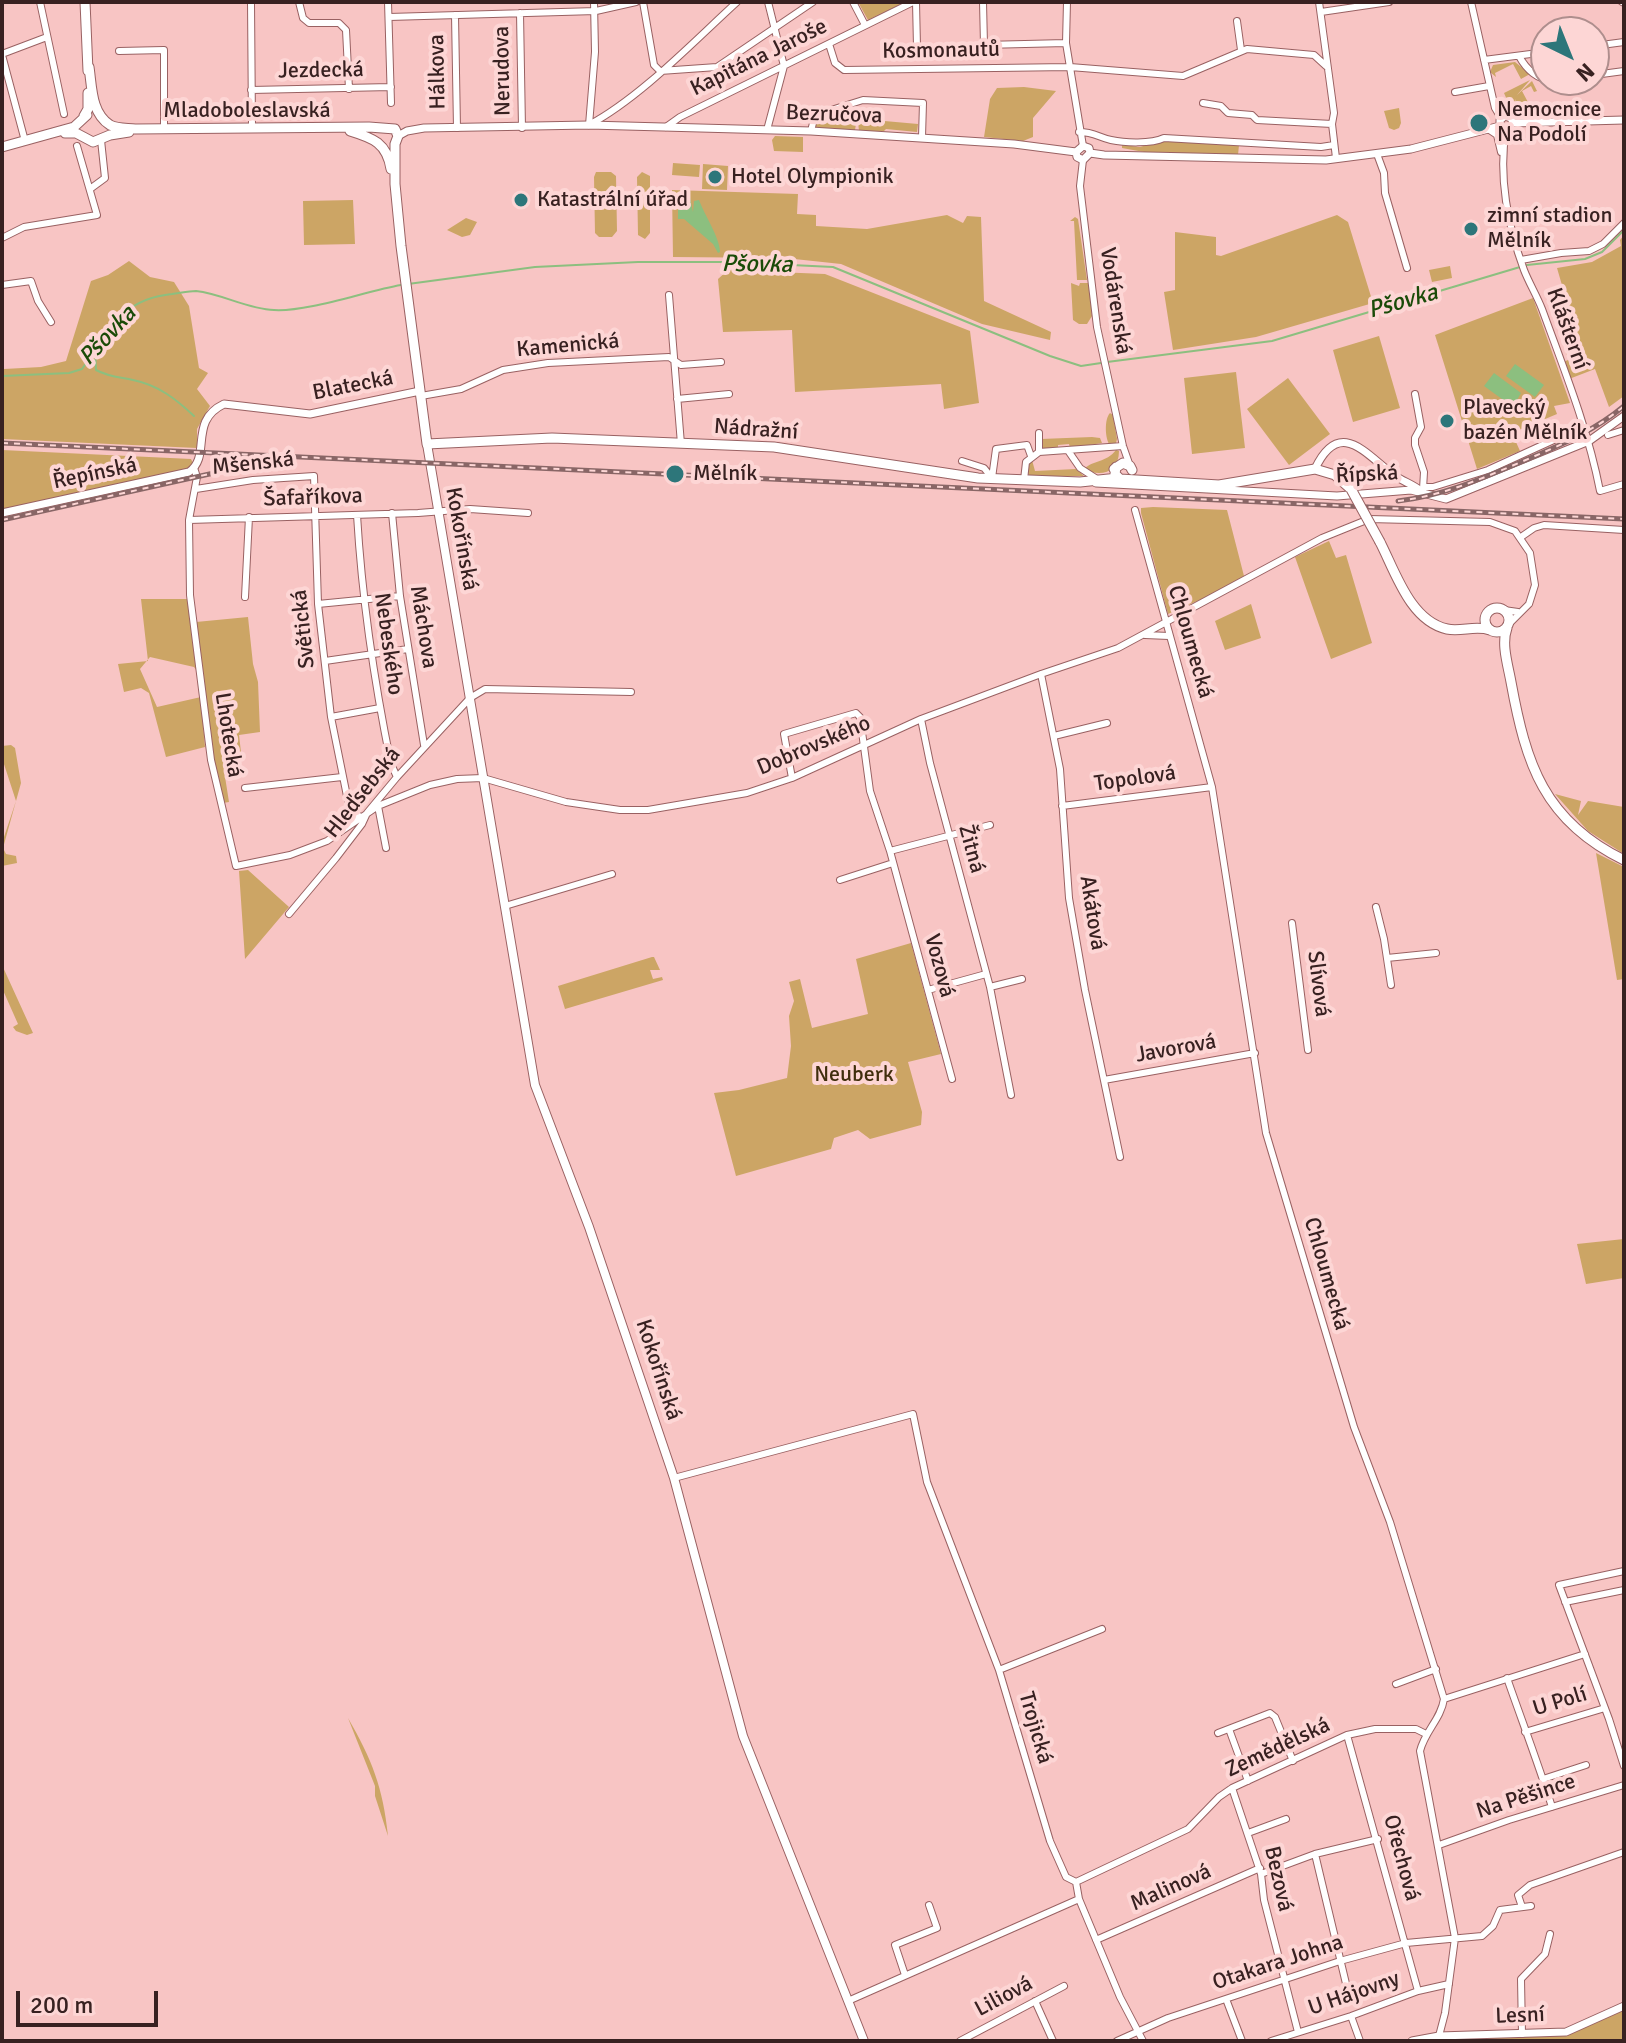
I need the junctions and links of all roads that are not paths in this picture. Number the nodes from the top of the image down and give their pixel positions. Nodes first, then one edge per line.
1 (40, 2) edge
2 (85, 2) edge
3 (251, 2) edge
4 (299, 2) edge
5 (388, 2) edge
6 (594, 2) edge
7 (636, 2) edge
8 (643, 2) edge
9 (737, 2) edge
10 (768, 2) edge
11 (813, 2) edge
12 (853, 2) edge
13 (914, 2) edge
14 (983, 2) edge
15 (1067, 2) edge
16 (1319, 2) edge
17 (1389, 2) edge
18 (1471, 2) edge
19 (596, 11) junction
20 (1321, 12) junction
21 (520, 13) junction
22 (455, 15) junction
23 (389, 17) junction
24 (1237, 21) dead end
25 (865, 25) junction
26 (774, 27) junction
27 (47, 37) junction
28 (1066, 43) junction
29 (829, 44) junction
30 (917, 47) dead end
31 (1241, 50) junction
32 (119, 51) dead end
33 (1530, 54) edge
34 (2, 55) edge
35 (1519, 56) junction
36 (1484, 60) junction
37 (784, 66) junction
38 (1326, 66) junction
39 (89, 67) junction
40 (1070, 67) junction
41 (1530, 68) edge
42 (660, 71) junction
43 (1489, 86) junction
44 (391, 87) junction
45 (349, 89) junction
46 (251, 90) junction
47 (1455, 92) dead end
48 (391, 103) dead end
49 (1203, 103) dead end
50 (64, 114) dead end
51 (103, 118) junction
52 (82, 119) junction
53 (1624, 120) edge
54 (1513, 123) junction
55 (1332, 124) junction
56 (589, 125) junction
57 (1502, 125) junction
58 (252, 127) junction
59 (666, 127) junction
60 (343, 128) junction
61 (457, 128) junction
62 (522, 128) junction
63 (135, 129) junction
64 (164, 129) junction
65 (1488, 129) junction
66 (767, 130) junction
67 (811, 131) junction
68 (1079, 132) junction
69 (391, 135) junction
70 (42, 136) junction
71 (922, 137) junction
72 (25, 141) junction
73 (91, 141) junction
74 (1240, 142) junction
75 (1334, 145) junction
76 (1083, 146) junction
77 (2, 147) edge
78 (1076, 152) junction
79 (1090, 153) junction
80 (1377, 154) junction
81 (1336, 158) junction
82 (1240, 159) junction
83 (1083, 160) junction
84 (1503, 162) junction
85 (395, 184) junction
86 (90, 189) junction
87 (1624, 223) edge
88 (2, 238) edge
89 (1521, 262) junction
90 (1407, 268) dead end
91 (2, 285) edge
92 (669, 295) dead end
93 (51, 322) dead end
94 (675, 361) junction
95 (721, 362) dead end
96 (420, 391) junction
97 (729, 394) dead end
98 (1415, 394) dead end
99 (677, 399) junction
100 (1624, 416) edge
101 (1582, 427) junction
102 (1624, 430) edge
103 (1039, 433) dead end
104 (1608, 435) dead end
105 (1589, 441) junction
106 (427, 444) junction
107 (681, 444) junction
108 (1123, 446) junction
109 (1039, 452) junction
110 (1069, 452) junction
111 (1031, 456) junction
112 (962, 461) dead end
113 (1116, 466) junction
114 (194, 468) junction
115 (1315, 469) junction
116 (314, 476) joint
117 (1128, 476) junction
118 (992, 478) junction
119 (1097, 479) junction
120 (1024, 480) junction
121 (1080, 482) junction
122 (1209, 486) junction
123 (1622, 487) edge
124 (196, 489) junction
125 (1423, 490) junction
126 (1238, 491) junction
127 (438, 510) junction
128 (1135, 510) dead end
129 (2, 513) edge
130 (392, 513) junction
131 (528, 513) dead end
132 (357, 515) junction
133 (316, 516) junction
134 (249, 517) junction
135 (189, 520) junction
136 (1624, 530) edge
137 (1521, 537) junction
138 (400, 596) junction
139 (245, 597) dead end
140 (363, 600) junction
141 (318, 604) junction
142 (1504, 610) junction
143 (1521, 611) junction
144 (1486, 617) junction
145 (1165, 621) junction
146 (1508, 626) junction
147 (1472, 628) junction
148 (1492, 631) junction
149 (1145, 635) junction
150 (1169, 636) junction
151 (1505, 647) junction
152 (408, 649) junction
153 (370, 655) junction
154 (325, 661) junction
155 (1041, 674) junction
156 (631, 692) dead end
157 (470, 698) junction
158 (380, 708) junction
159 (331, 717) junction
160 (921, 719) junction
161 (1107, 723) dead end
162 (1054, 736) junction
163 (424, 745) junction
164 (863, 745) junction
165 (342, 777) junction
166 (397, 777) junction
167 (483, 778) junction
168 (792, 778) junction
169 (1212, 787) junction
170 (245, 788) dead end
171 (378, 806) junction
172 (1062, 806) junction
173 (367, 813) junction
174 (990, 825) dead end
175 (949, 835) junction
176 (386, 848) dead end
177 (890, 851) junction
178 (1624, 860) edge
179 (893, 863) junction
180 (612, 874) dead end
181 (840, 880) dead end
182 (505, 906) junction
183 (1376, 907) dead end
184 (289, 914) dead end
185 (1292, 923) dead end
186 (1436, 953) dead end
187 (1387, 958) junction
188 (986, 974) junction
189 (1022, 979) dead end
190 (1391, 985) dead end
191 (990, 987) junction
192 (928, 990) junction
193 (1308, 1050) dead end
194 (1255, 1053) junction
195 (952, 1079) dead end
196 (1104, 1080) junction
197 (1011, 1095) dead end
198 (1120, 1157) dead end
199 (674, 1478) junction
200 (1624, 1571) edge
201 (1624, 1590) edge
202 (1565, 1602) junction
203 (1102, 1629) dead end
204 (1585, 1654) junction
205 (1436, 1669) junction
206 (999, 1670) junction
207 (1507, 1678) junction
208 (1396, 1684) dead end
209 (1444, 1699) junction
210 (1605, 1708) junction
211 (1229, 1729) junction
212 (1525, 1732) junction
213 (1218, 1733) dead end
214 (1426, 1734) junction
215 (1347, 1735) junction
216 (1293, 1761) junction
217 (1586, 1765) dead end
218 (1624, 1766) edge
219 (1543, 1779) junction
220 (1248, 1781) junction
221 (1624, 1785) edge
222 (1232, 1788) junction
223 (1552, 1807) junction
224 (1286, 1819) dead end
225 (1248, 1833) junction
226 (1378, 1839) junction
227 (1439, 1845) junction
228 (1624, 1852) edge
229 (1315, 1854) junction
230 (1260, 1871) junction
231 (1076, 1882) junction
232 (1079, 1899) junction
233 (929, 1905) dead end
234 (1531, 1906) dead end
235 (1522, 1907) junction
236 (1550, 1934) dead end
237 (1455, 1938) junction
238 (1096, 1940) junction
239 (1406, 1943) junction
240 (1340, 1961) junction
241 (905, 1975) junction
242 (1284, 1979) junction
243 (1449, 1984) junction
244 (1064, 1986) dead end
245 (1418, 1991) junction
246 (1348, 1992) dead end
247 (1226, 1999) junction
248 (848, 2001) junction
249 (1035, 2001) junction
250 (1624, 2006) edge
251 (1351, 2016) junction
252 (1138, 2032) junction
253 (1298, 2032) junction
254 (1522, 2034) junction
255 (1439, 2036) junction
256 (864, 2041) edge
257 (960, 2041) edge
258 (1053, 2041) edge
259 (1117, 2041) edge
260 (1143, 2041) edge
261 (1242, 2041) edge
262 (1271, 2041) edge
263 (1360, 2041) edge
264 (1412, 2041) edge

1 - 27 street
2 - 39 main road
3 - 46 street
4 - 45 street
5 - 23 street
6 - 19 street
7 - 19 street
8 - 42 street
9 - 42 street
10 - 26 street
11 - 26 street
12 - 25 street
13 - 25 street, Kapitána Jaroše
13 - 30 street
14 - 28 street
15 - 28 street
16 - 20 street
17 - 20 street
18 - 36 street
19 - 21 street
19 - 56 street
20 - 38 street
21 - 22 street
21 - 62 street, Nerudova
22 - 23 street
22 - 61 street, Hálkova
23 - 44 street
24 - 31 street
25 - 29 street, Kapitána Jaroše
26 - 37 street
26 - 42 street
27 - 34 street
27 - 50 street
28 - 40 street
29 - 37 street, Kapitána Jaroše
29 - 40 street, Kosmonautů
31 - 38 street
31 - 40 street
32 - 64 street
33 - 35 street
34 - 72 street
35 - 36 street
35 - 41 street
36 - 43 street
37 - 59 street, Kapitána Jaroše
37 - 66 street
38 - 55 street
39 - 51 main road
39 - 52 main road
40 - 68 street
42 - 56 street
43 - 47 street
43 - 57 street
44 - 45 street, Jezdecká
44 - 48 street
45 - 46 street, Jezdecká
46 - 58 street
49 - 55 street
51 - 52 main road, Mladoboleslavská
51 - 63 main road, Mladoboleslavská
51 - 73 main road
52 - 70 main road, Mladoboleslavská
52 - 73 main road
53 - 54 street
54 - 57 street
54 - 57 street
55 - 75 street
56 - 59 street, Bezručova
56 - 62 street
57 - 65 street
57 - 84 street, Klášterní
58 - 60 main road, Mladoboleslavská
58 - 64 main road, Mladoboleslavská
59 - 66 street, Bezručova
60 - 69 main road, Mladoboleslavská
60 - 85 main road
61 - 62 street
61 - 69 street
63 - 64 main road, Mladoboleslavská
63 - 73 main road, Mladoboleslavská
65 - 80 street
65 - 84 street
66 - 67 street, Bezručova
67 - 71 street, Bezručova
67 - 71 street
68 - 74 street
68 - 76 street
69 - 85 main road, Kokořínská
70 - 72 main road, Mladoboleslavská
70 - 73 main road, Mladoboleslavská
71 - 78 street, Bezručova
72 - 77 main road, Mladoboleslavská
73 - 86 street
73 - 86 street
74 - 75 street
74 - 82 street
75 - 81 street
76 - 78 street
76 - 79 street
78 - 83 street
79 - 82 street
79 - 83 street
80 - 81 street
80 - 90 street
81 - 82 street
83 - 108 street, Vodárenská
84 - 89 street, Klášterní
85 - 96 main road, Kokořínská
86 - 88 street
87 - 89 street
89 - 101 street, Klášterní
91 - 93 street
92 - 94 street
94 - 95 street, Kamenická
94 - 96 street, Kamenická
94 - 99 street
96 - 106 main road, Kokořínská
96 - 114 street, Blatecká
97 - 99 street
98 - 125 street
99 - 107 street
100 - 105 street, Řípská
101 - 105 street, Klášterní
101 - 125 street
102 - 104 street
103 - 109 street
105 - 123 street, Klášterní
105 - 125 street, Řípská
106 - 107 main road, Nádražní
106 - 127 main road, Kokořínská
107 - 118 main road, Nádražní
108 - 110 street
108 - 113 street, Vodárenská
108 - 117 street, Vodárenská
109 - 110 street
109 - 111 street
110 - 119 street
111 - 118 street
111 - 120 street
112 - 118 street
113 - 117 main road
113 - 119 main road, Nádražní
114 - 124 street, Lhotecká
114 - 129 street, Řepínská
115 - 122 main road, Řípská
115 - 125 street
115 - 147 main road, bridge
116 - 124 street, Mšenská
116 - 133 street, Světická
117 - 119 main road, Nádražní
117 - 121 street, Nádražní
117 - 122 main road, Řípská
117 - 126 street, Řípská
118 - 120 main road, Nádražní
119 - 121 main road, Nádražní
120 - 121 main road, Nádražní
122 - 126 street
124 - 135 street, Lhotecká
125 - 126 street, Řípská
127 - 130 street, Šafaříkova
127 - 131 street, Šafaříkova
127 - 157 main road, Kokořínská
128 - 145 street, Chloumecká
130 - 132 street, Šafaříkova
130 - 138 street, Máchova
132 - 133 street, Šafaříkova
132 - 140 street, Nebeského
133 - 134 street, Šafaříkova
133 - 141 street, Světická
134 - 135 street, Šafaříkova
134 - 139 street
135 - 173 street, Lhotecká
136 - 137 street
137 - 143 street
137 - 145 street, Dobrovského
138 - 140 street
138 - 152 street, Máchova
140 - 141 street
140 - 153 street, Nebeského
141 - 154 street, Světická
142 - 143 street
142 - 144 main road
142 - 146 main road
143 - 146 street
144 - 147 main road
144 - 148 main road
145 - 149 street, Dobrovského
145 - 150 street, Chloumecká
146 - 148 main road
146 - 151 main road
147 - 148 main road
148 - 151 main road
149 - 150 street, Dobrovského
149 - 155 street, Dobrovského
150 - 169 street, Chloumecká
151 - 178 main road
152 - 153 street
152 - 163 street, Máchova
153 - 154 street
153 - 158 street, Nebeského
154 - 159 street, Světická
155 - 160 street, Dobrovského
155 - 162 street, Akátová
156 - 157 street
157 - 163 street, Hleďsebská
157 - 167 main road, Kokořínská
158 - 159 street
158 - 166 street, Nebeského
159 - 165 street, Světická
160 - 164 street, Dobrovského
160 - 175 street, Žitná
161 - 162 street
162 - 172 street, Akátová
163 - 166 street, Hleďsebská
164 - 168 street, Dobrovského
164 - 168 street, Vozová
164 - 177 street, Vozová
165 - 170 street
165 - 173 street, Světická
166 - 173 street, Hleďsebská
167 - 168 street, Dobrovského
167 - 171 street
167 - 182 main road, Kokořínská
169 - 172 street, Topolová
169 - 194 street, Chloumecká
171 - 173 street
171 - 176 street
172 - 196 street, Akátová
173 - 184 street, Hleďsebská
174 - 175 street
175 - 177 street
175 - 188 street, Žitná
177 - 179 street, Vozová
179 - 181 street
179 - 192 street, Vozová
180 - 182 street
182 - 199 main road, Kokořínská
183 - 187 street
185 - 193 street, Slívová
186 - 187 street
187 - 190 street
188 - 191 street, Žitná
188 - 192 street
189 - 191 street
191 - 197 street, Žitná
192 - 195 street, Vozová
194 - 196 street, Javorová
194 - 205 street, Chloumecká
196 - 198 street, Akátová
199 - 206 street, Trojická
199 - 248 main road, Kokořínská
200 - 202 street
201 - 202 street
202 - 204 street
203 - 206 street
204 - 207 street
204 - 210 street
205 - 208 street
205 - 209 street, Chloumecká
206 - 231 street, Trojická
207 - 209 street
207 - 212 street
209 - 214 street
210 - 212 street, U Polí
210 - 218 street
211 - 213 street
211 - 216 street
211 - 220 street
212 - 219 street
214 - 215 street, Zemědělská
214 - 227 street
215 - 216 street, Zemědělská
215 - 226 street, Ořechová
216 - 220 street, Zemědělská
217 - 219 street, Na Pěšince
219 - 223 street
220 - 222 street, Zemědělská
221 - 223 street, Na Pěšince
222 - 225 street, Bezová
222 - 231 street, Zemědělská
223 - 227 street, Na Pěšince
224 - 225 street
225 - 230 street, Bezová
226 - 229 street, Malinová
226 - 239 street, Ořechová
227 - 237 street
228 - 235 street
229 - 230 street, Malinová
229 - 240 street
230 - 238 street, Malinová
230 - 242 street, Bezová
231 - 232 street, Trojická
232 - 238 street, Trojická
232 - 241 street
233 - 241 street
234 - 235 street
235 - 237 street, Otakara Johna
236 - 254 street
237 - 239 street, Otakara Johna
237 - 243 street
238 - 252 street, Trojická
239 - 240 street, Otakara Johna
239 - 245 street, Ořechová
240 - 242 street, Otakara Johna
240 - 246 street
241 - 248 street
242 - 247 street, Otakara Johna
242 - 253 street, Bezová
243 - 245 street, U Hájovny
243 - 255 street
244 - 249 street, Liliová
245 - 251 street, U Hájovny
247 - 252 street, Otakara Johna
247 - 261 street
248 - 256 main road, Kokořínská
249 - 257 street, Liliová
249 - 258 street
250 - 254 street, Lesní
251 - 253 street, U Hájovny
251 - 263 street
252 - 259 street, Otakara Johna
252 - 260 street, Trojická
253 - 262 street, U Hájovny
254 - 255 street, Lesní
255 - 264 street, Lesní

